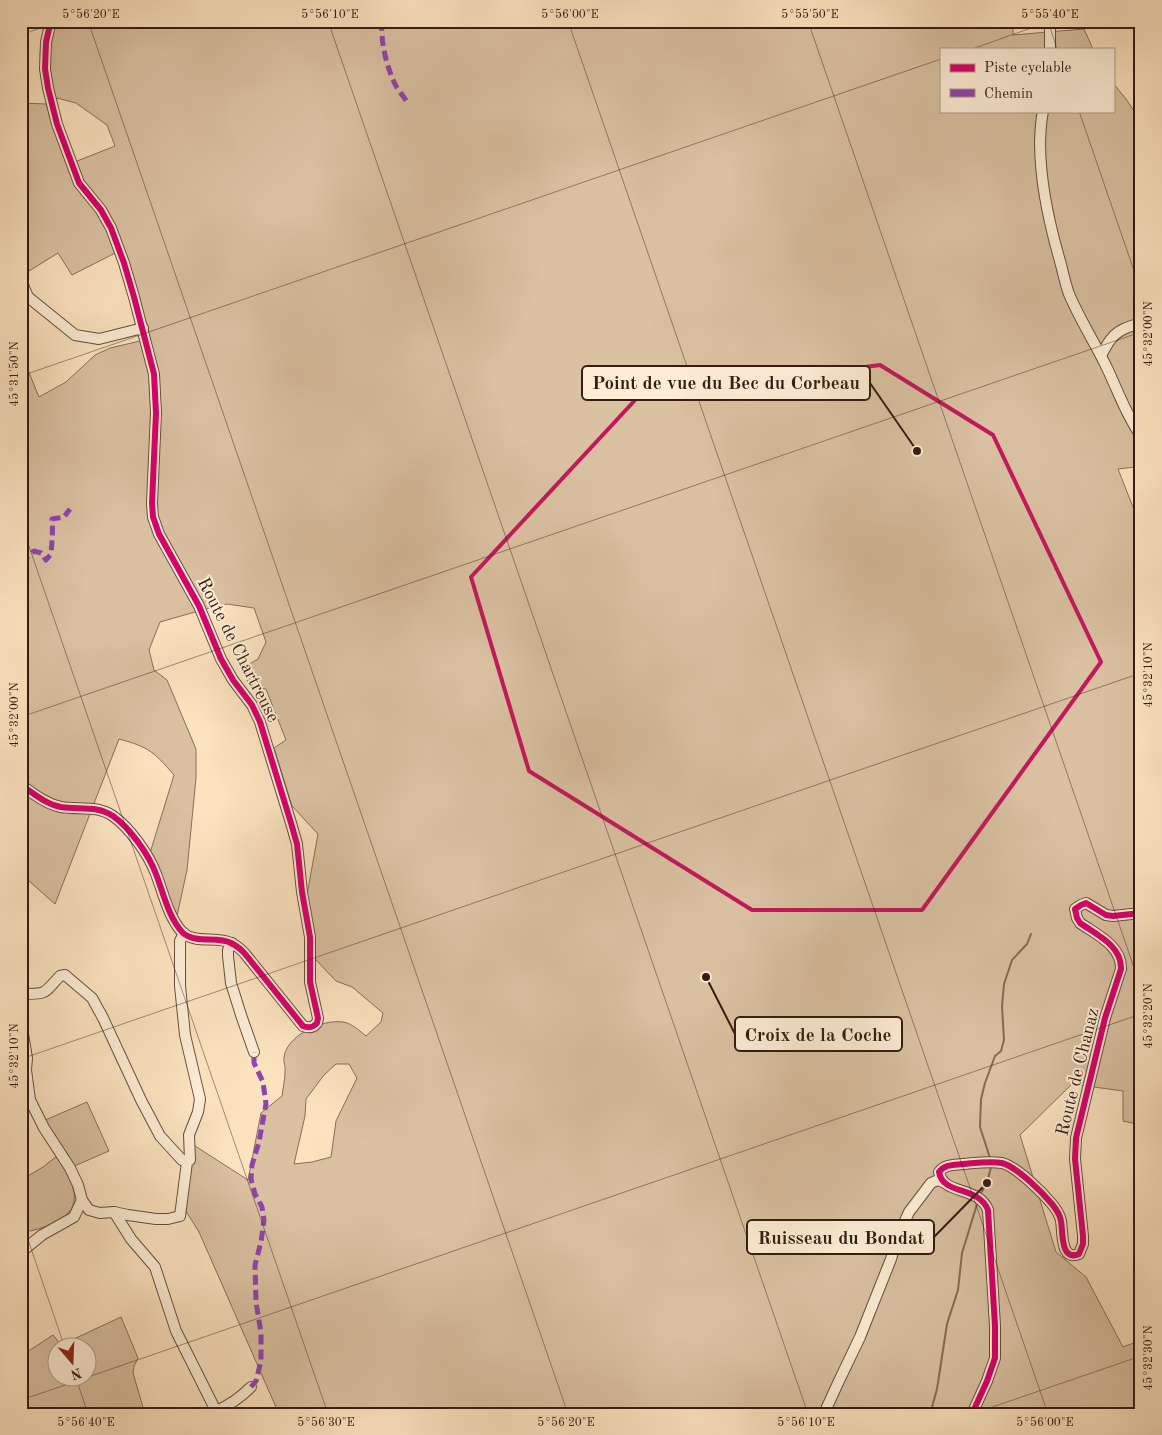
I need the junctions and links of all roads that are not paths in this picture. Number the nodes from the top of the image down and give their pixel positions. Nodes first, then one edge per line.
1 (51, 21) edge
2 (1050, 21) edge
3 (1050, 48) edge
4 (1043, 112) edge
5 (21, 280) edge
6 (1141, 323) edge
7 (143, 328) junction
8 (1101, 356) junction
9 (1141, 436) edge
10 (21, 785) edge
11 (1141, 913) edge
12 (184, 933) junction
13 (232, 943) junction
14 (21, 994) edge
15 (21, 1022) edge
16 (254, 1052) dead end
17 (187, 1162) junction
18 (943, 1182) junction
19 (82, 1200) junction
20 (114, 1212) junction
21 (21, 1252) edge
22 (251, 1387) dead end
23 (216, 1412) edge
24 (826, 1414) edge
25 (972, 1414) edge

1 - 7 street, Route de Chartreuse
2 - 3 street
4 - 8 street
5 - 7 street
6 - 8 street
7 - 13 street, Route de Chartreuse
8 - 9 street
10 - 12 street
11 - 18 street, Route de Chanaz
12 - 13 street
12 - 17 street
13 - 16 street
14 - 17 street
15 - 19 street
17 - 20 street
18 - 24 street
18 - 25 street
19 - 20 street
19 - 21 street
20 - 23 street
22 - 23 street

